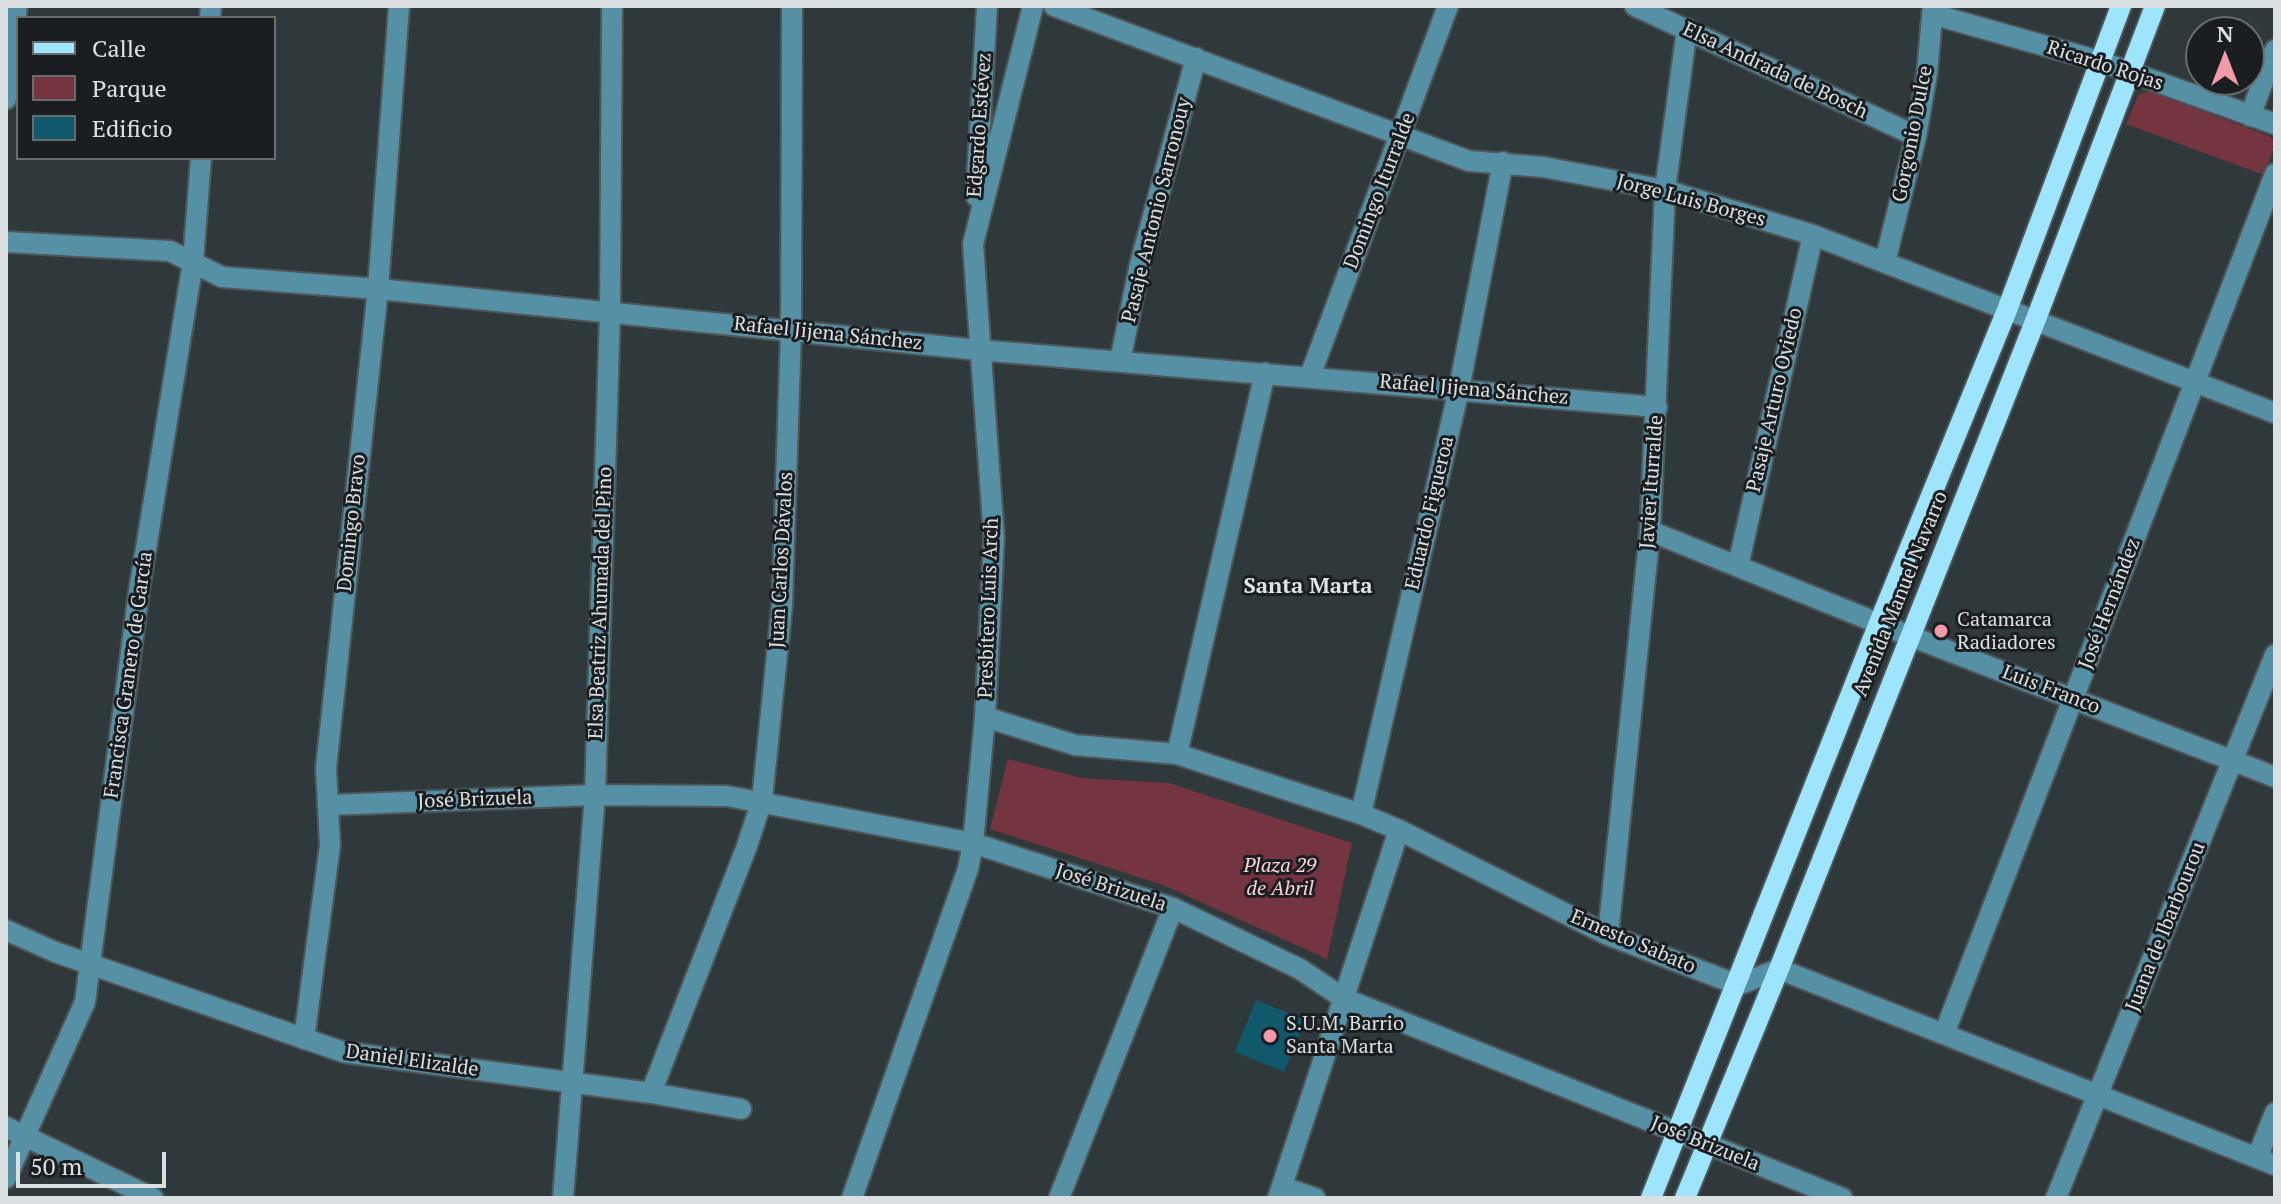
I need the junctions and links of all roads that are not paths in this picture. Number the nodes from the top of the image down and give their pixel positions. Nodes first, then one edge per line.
1 (17, 6) edge
2 (399, 6) edge
3 (612, 6) edge
4 (792, 6) edge
5 (987, 6) edge
6 (1033, 6) edge
7 (1054, 6) edge
8 (1448, 6) edge
9 (1635, 6) edge
10 (2121, 6) edge
11 (2155, 6) edge
12 (1932, 10) edge
13 (1687, 29) junction
14 (2275, 50) edge
15 (1196, 58) junction
16 (2099, 61) junction
17 (2129, 73) junction
18 (6, 99) edge
19 (2250, 116) junction
20 (2275, 124) edge
21 (1402, 136) junction
22 (1916, 136) junction
23 (201, 160) edge
24 (1503, 162) junction
25 (2275, 174) edge
26 (1665, 190) junction
27 (1813, 235) junction
28 (6, 242) edge
29 (973, 244) junction
30 (193, 262) junction
31 (1885, 262) junction
32 (378, 289) junction
33 (2007, 310) junction
34 (610, 313) junction
35 (2036, 319) junction
36 (791, 330) junction
37 (979, 350) junction
38 (1120, 361) junction
39 (1265, 373) junction
40 (1310, 376) junction
41 (2195, 382) junction
42 (1459, 389) junction
43 (1657, 407) junction
44 (2275, 413) edge
45 (1650, 531) junction
46 (1738, 566) junction
47 (1879, 623) junction
48 (1910, 636) junction
49 (2275, 655) edge
50 (2073, 698) junction
51 (985, 717) junction
52 (1177, 754) junction
53 (2233, 760) junction
54 (2275, 777) edge
55 (595, 795) junction
56 (762, 800) junction
57 (329, 805) junction
58 (1361, 814) junction
59 (1399, 830) junction
60 (973, 843) junction
61 (1173, 908) junction
62 (6, 930) edge
63 (1608, 935) junction
64 (92, 965) junction
65 (1779, 969) junction
66 (1738, 985) junction
67 (1343, 998) junction
68 (1944, 1034) junction
69 (304, 1039) junction
70 (574, 1082) junction
71 (651, 1093) junction
72 (2098, 1095) junction
73 (741, 1109) dead end
74 (2275, 1113) edge
75 (6, 1127) edge
76 (1677, 1132) junction
77 (26, 1136) junction
78 (1706, 1144) junction
79 (2266, 1162) edge
80 (6, 1178) edge
81 (1280, 1192) edge
82 (153, 1198) edge
83 (563, 1198) edge
84 (852, 1198) edge
85 (1059, 1198) edge
86 (1315, 1198) edge
87 (1651, 1198) edge
88 (1685, 1198) edge
89 (1842, 1198) edge
90 (2056, 1198) edge

1 - 18 street
2 - 32 street, Domingo Bravo
3 - 34 street, Elsa Beatriz Ahumada del Pino
4 - 36 street, Juan Carlos Dávalos
5 - 29 street, Edgardo Estévez
6 - 29 street, Presbítero Luis Arch
7 - 15 street, Jorge Luis Borges
8 - 21 street, Domingo Iturralde
9 - 13 street, Elsa Andrada de Bosch
10 - 16 main road, Avenida Manuel Navarro
11 - 17 main road, Avenida Manuel Navarro
12 - 16 street, Ricardo Rojas
12 - 22 street, Gorgonio Dulce
13 - 22 street, Elsa Andrada de Bosch
13 - 26 street, Javier Iturralde
14 - 19 street
15 - 21 street, Jorge Luis Borges
15 - 38 street, Pasaje Antonio Sarronouy
16 - 17 street, Ricardo Rojas
16 - 33 main road, Avenida Manuel Navarro
17 - 19 street, Ricardo Rojas
17 - 35 main road, Avenida Manuel Navarro
19 - 20 street, Ricardo Rojas
21 - 24 street, Jorge Luis Borges
21 - 40 street, Domingo Iturralde
22 - 31 street, Gorgonio Dulce
23 - 30 street, Francisca Granero de García
24 - 26 street, Jorge Luis Borges
24 - 42 street, Eduardo Figueroa
25 - 41 street, José Hernández
26 - 27 street, Jorge Luis Borges
26 - 43 street, Javier Iturralde
27 - 31 street, Jorge Luis Borges
27 - 46 street, Pasaje Arturo Oviedo
28 - 30 street, Rafael Jijena Sánchez
29 - 37 street, Presbítero Luis Arch
30 - 32 street, Rafael Jijena Sánchez
30 - 64 street, Francisca Granero de García
31 - 33 street, Jorge Luis Borges
32 - 34 street, Rafael Jijena Sánchez
32 - 57 street, Domingo Bravo
33 - 35 street, Jorge Luis Borges
33 - 47 main road, Avenida Manuel Navarro
34 - 36 street, Rafael Jijena Sánchez
34 - 55 street, Elsa Beatriz Ahumada del Pino
35 - 41 street, Jorge Luis Borges
35 - 48 main road, Avenida Manuel Navarro
36 - 37 street, Rafael Jijena Sánchez
36 - 56 street, Juan Carlos Dávalos
37 - 38 street, Rafael Jijena Sánchez
37 - 51 street, Presbítero Luis Arch
38 - 39 street, Rafael Jijena Sánchez
39 - 40 street, Rafael Jijena Sánchez
39 - 52 street
40 - 42 street, Rafael Jijena Sánchez
41 - 44 street, Jorge Luis Borges
41 - 50 street, José Hernández
42 - 43 street, Rafael Jijena Sánchez
42 - 58 street, Eduardo Figueroa
43 - 45 street, Javier Iturralde
45 - 46 street, Luis Franco
45 - 63 street, Javier Iturralde
46 - 47 street, Luis Franco
47 - 48 street, Luis Franco
47 - 66 main road, Avenida Manuel Navarro
48 - 50 street, Luis Franco
48 - 65 main road, Avenida Manuel Navarro
49 - 53 street, Juana de Ibarbourou
50 - 53 street, Luis Franco
50 - 68 street, José Hernández
51 - 52 street, Ernesto Sabato
51 - 60 street, Presbítero Luis Arch
52 - 58 street, Ernesto Sabato
53 - 54 street, Luis Franco
53 - 72 street, Juana de Ibarbourou
55 - 56 street, José Brizuela
55 - 57 street, José Brizuela
55 - 70 street, Elsa Beatriz Ahumada del Pino
56 - 60 street, José Brizuela
56 - 71 street, Juan Carlos Dávalos
57 - 69 street, Domingo Bravo
58 - 59 street, Ernesto Sabato
59 - 63 street, Ernesto Sabato
59 - 67 street
60 - 61 street, José Brizuela
60 - 84 street, Presbítero Luis Arch
61 - 67 street, José Brizuela
61 - 85 street
62 - 64 street, Daniel Elizalde
63 - 66 street, Ernesto Sabato
64 - 69 street, Daniel Elizalde
64 - 77 street, Francisca Granero de García
65 - 66 street
65 - 68 street
65 - 78 main road, Avenida Manuel Navarro
66 - 76 main road, Avenida Manuel Navarro
67 - 76 street, José Brizuela
67 - 81 street
68 - 72 street
69 - 70 street, Daniel Elizalde
70 - 71 street, Daniel Elizalde
70 - 83 street, Elsa Beatriz Ahumada del Pino
71 - 73 street, Daniel Elizalde
72 - 79 street
72 - 90 street, Juana de Ibarbourou
74 - 79 street
75 - 77 street
76 - 78 street, José Brizuela
76 - 87 main road, Avenida Manuel Navarro
77 - 80 street, Francisca Granero de García
77 - 82 street
78 - 88 main road, Avenida Manuel Navarro
78 - 89 street, José Brizuela
81 - 86 street

